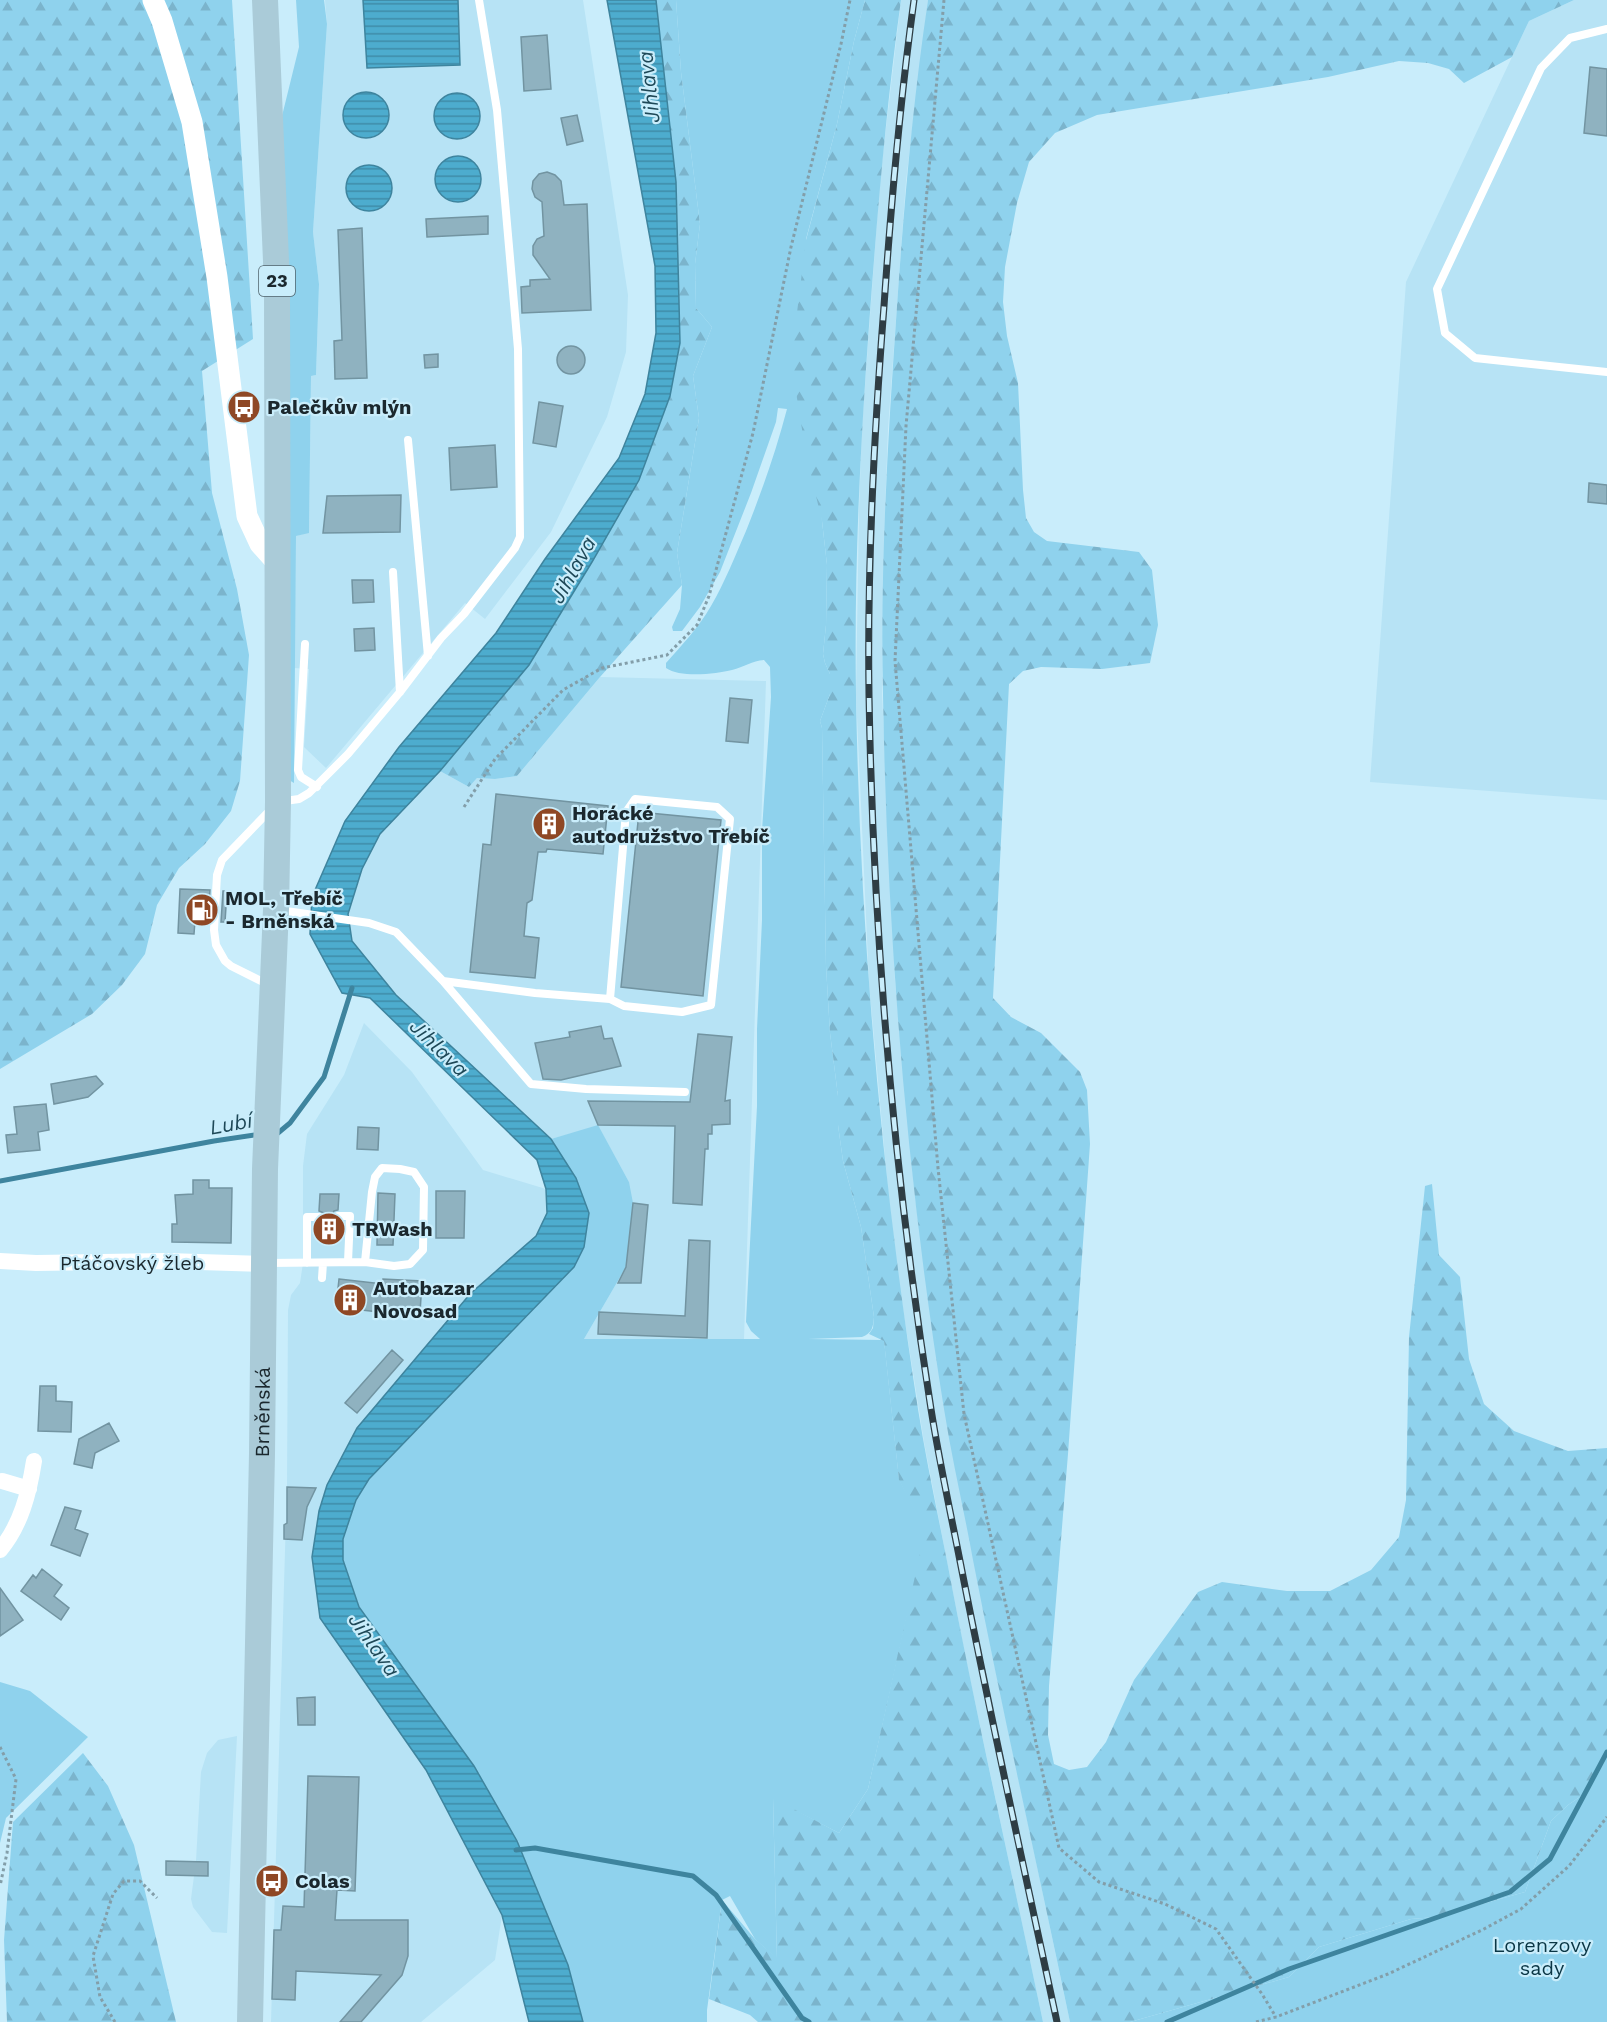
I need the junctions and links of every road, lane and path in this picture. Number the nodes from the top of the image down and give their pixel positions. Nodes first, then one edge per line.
1 (153, 0) edge
2 (265, 0) edge
3 (479, 0) edge
4 (850, 0) edge
5 (944, 0) edge
6 (1607, 29) edge
7 (1607, 372) edge
8 (408, 440) dead end
9 (277, 563) junction
10 (393, 572) dead end
11 (305, 644) dead end
12 (428, 656) junction
13 (400, 692) junction
14 (317, 787) junction
15 (278, 802) junction
16 (464, 807) dead end
17 (276, 909) junction
18 (443, 981) junction
19 (272, 986) junction
20 (609, 999) junction
21 (685, 1092) dead end
22 (338, 1216) dead end
23 (319, 1217) dead end
24 (0, 1261) edge
25 (348, 1262) junction
26 (365, 1262) junction
27 (307, 1263) junction
28 (323, 1263) junction
29 (263, 1264) junction
30 (322, 1278) dead end
31 (34, 1461) dead end
32 (2, 1481) dead end
33 (30, 1489) junction
34 (0, 1550) edge
35 (0, 1747) edge
36 (1607, 1817) edge
37 (0, 1886) edge
38 (157, 1898) dead end
39 (1275, 2017) junction
40 (115, 2022) edge
41 (250, 2022) edge
42 (1256, 2022) edge

1 - 9 street
2 - 9 main road, 23
3 - 12 lane
4 - 16 path
5 - 39 path
6 - 7 lane
8 - 12 lane
9 - 15 main road, 23
10 - 13 lane
11 - 14 lane
12 - 13 lane
13 - 14 lane
14 - 15 lane
15 - 17 main road, Brněnská
15 - 19 lane
17 - 18 lane
17 - 19 main road, Brněnská
18 - 20 lane
18 - 21 lane
19 - 29 main road, Brněnská
20 - 20 lane
22 - 25 lane
23 - 27 lane
24 - 29 street, Ptáčovský žleb
25 - 26 lane
25 - 28 lane
26 - 26 lane
27 - 28 lane
27 - 29 lane
28 - 30 lane
29 - 41 main road, Brněnská
31 - 33 street
32 - 33 street
33 - 34 street
35 - 37 path
36 - 39 path
38 - 40 path
39 - 42 path

